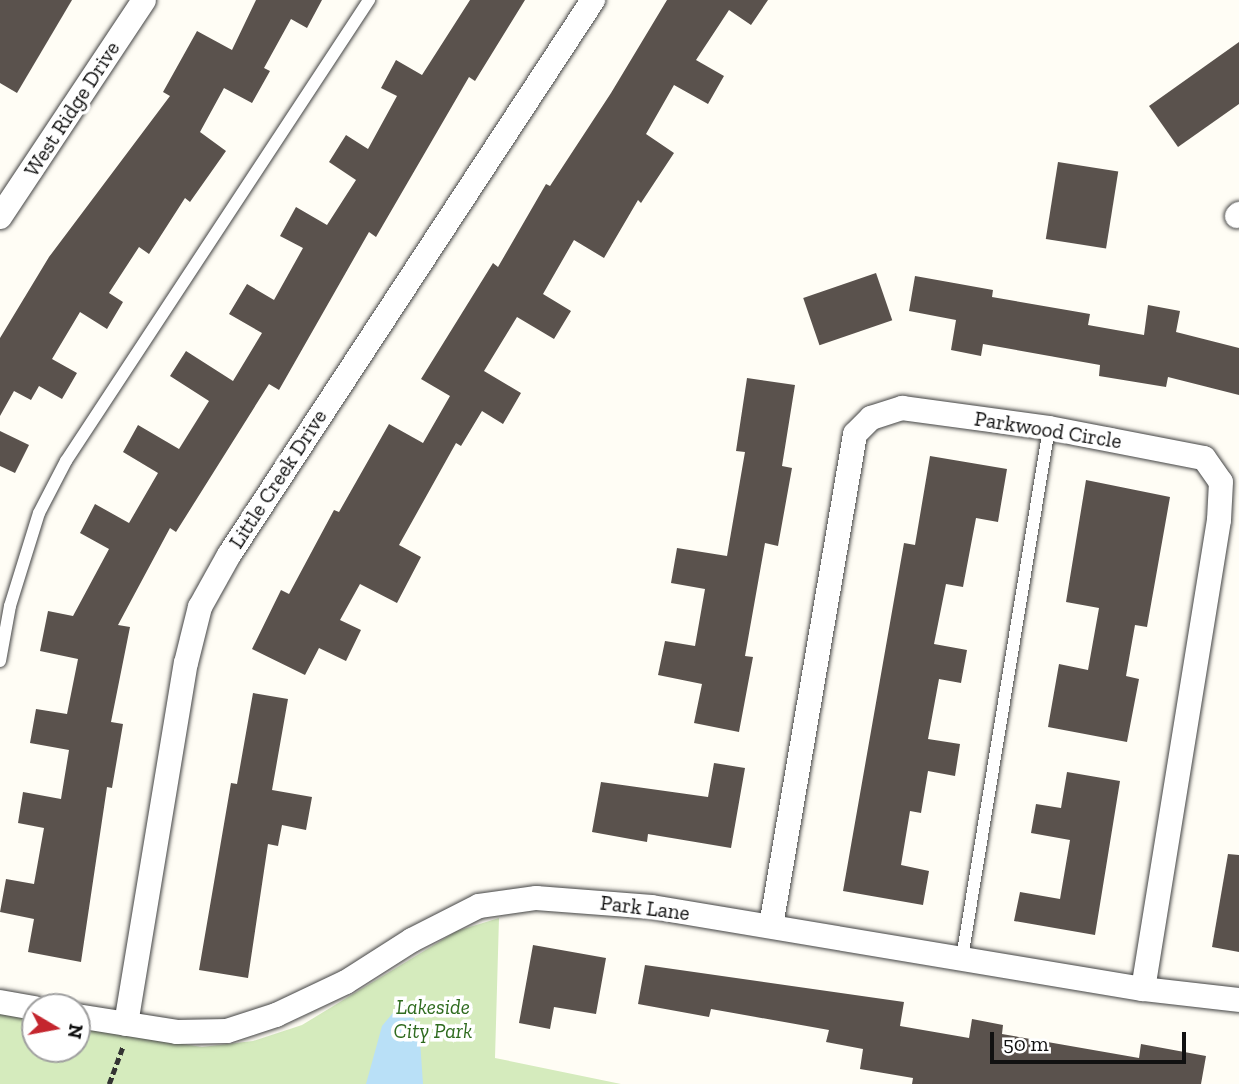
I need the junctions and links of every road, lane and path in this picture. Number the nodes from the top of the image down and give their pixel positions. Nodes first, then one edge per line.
1 (144, 0) edge
2 (369, 0) edge
3 (593, 0) edge
4 (0, 217) edge
5 (1049, 428) junction
6 (0, 661) edge
7 (771, 926) junction
8 (962, 958) junction
9 (1143, 989) junction
10 (1239, 1000) edge
11 (0, 1002) edge
12 (21, 1006) edge
13 (91, 1018) edge
14 (127, 1024) junction
15 (109, 1084) edge

1 - 4 street, West Ridge Drive
2 - 6 lane
3 - 14 street, Little Creek Drive
5 - 7 street, Parkwood Circle
5 - 8 lane
5 - 9 street, Parkwood Circle
7 - 8 street, Park Lane
7 - 14 street, Park Lane
8 - 9 street, Park Lane
9 - 10 street, Park Lane
11 - 12 street
13 - 14 street, Park Lane
14 - 15 path

